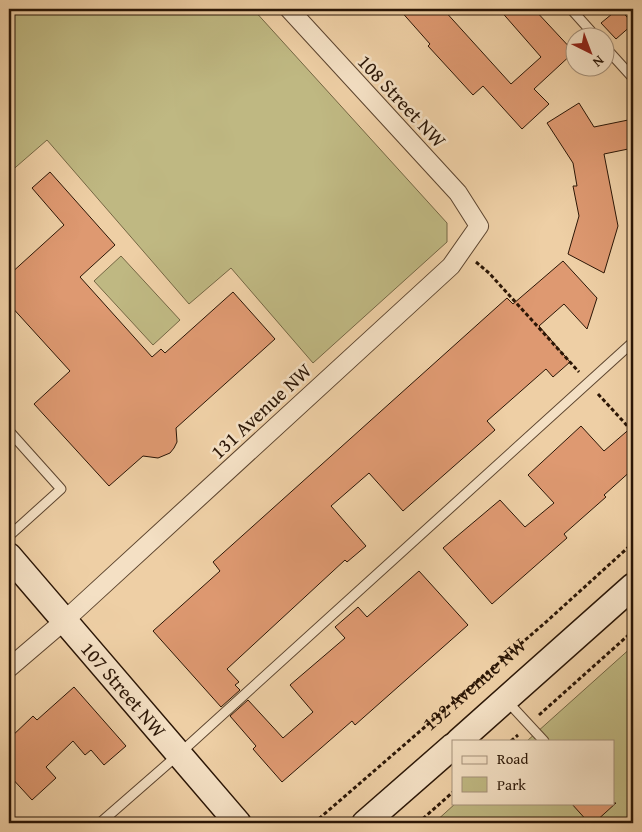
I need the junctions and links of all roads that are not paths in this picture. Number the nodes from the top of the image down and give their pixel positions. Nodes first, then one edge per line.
1 (289, 9) edge
2 (571, 9) edge
3 (588, 28) edge
4 (614, 57) edge
5 (633, 78) edge
6 (479, 226) joint
7 (633, 342) edge
8 (9, 431) edge
9 (9, 536) edge
10 (9, 556) edge
11 (633, 586) edge
12 (64, 621) junction
13 (9, 668) edge
14 (506, 700) junction
15 (460, 740) edge
16 (543, 740) edge
17 (452, 747) edge
18 (179, 754) junction
19 (100, 823) edge
20 (238, 823) edge
21 (366, 823) edge

1 - 6 street, 108 Street NW
2 - 3 lane
4 - 5 lane
6 - 12 street, 131 Avenue NW
7 - 18 lane
8 - 9 lane
10 - 12 street, 107 Street NW
11 - 14 street, 132 Avenue NW
12 - 13 street, 131 Avenue NW
12 - 18 street, 107 Street NW
14 - 15 street, 132 Avenue NW
14 - 16 lane
17 - 21 street, 132 Avenue NW
18 - 19 lane
18 - 20 street, 107 Street NW

